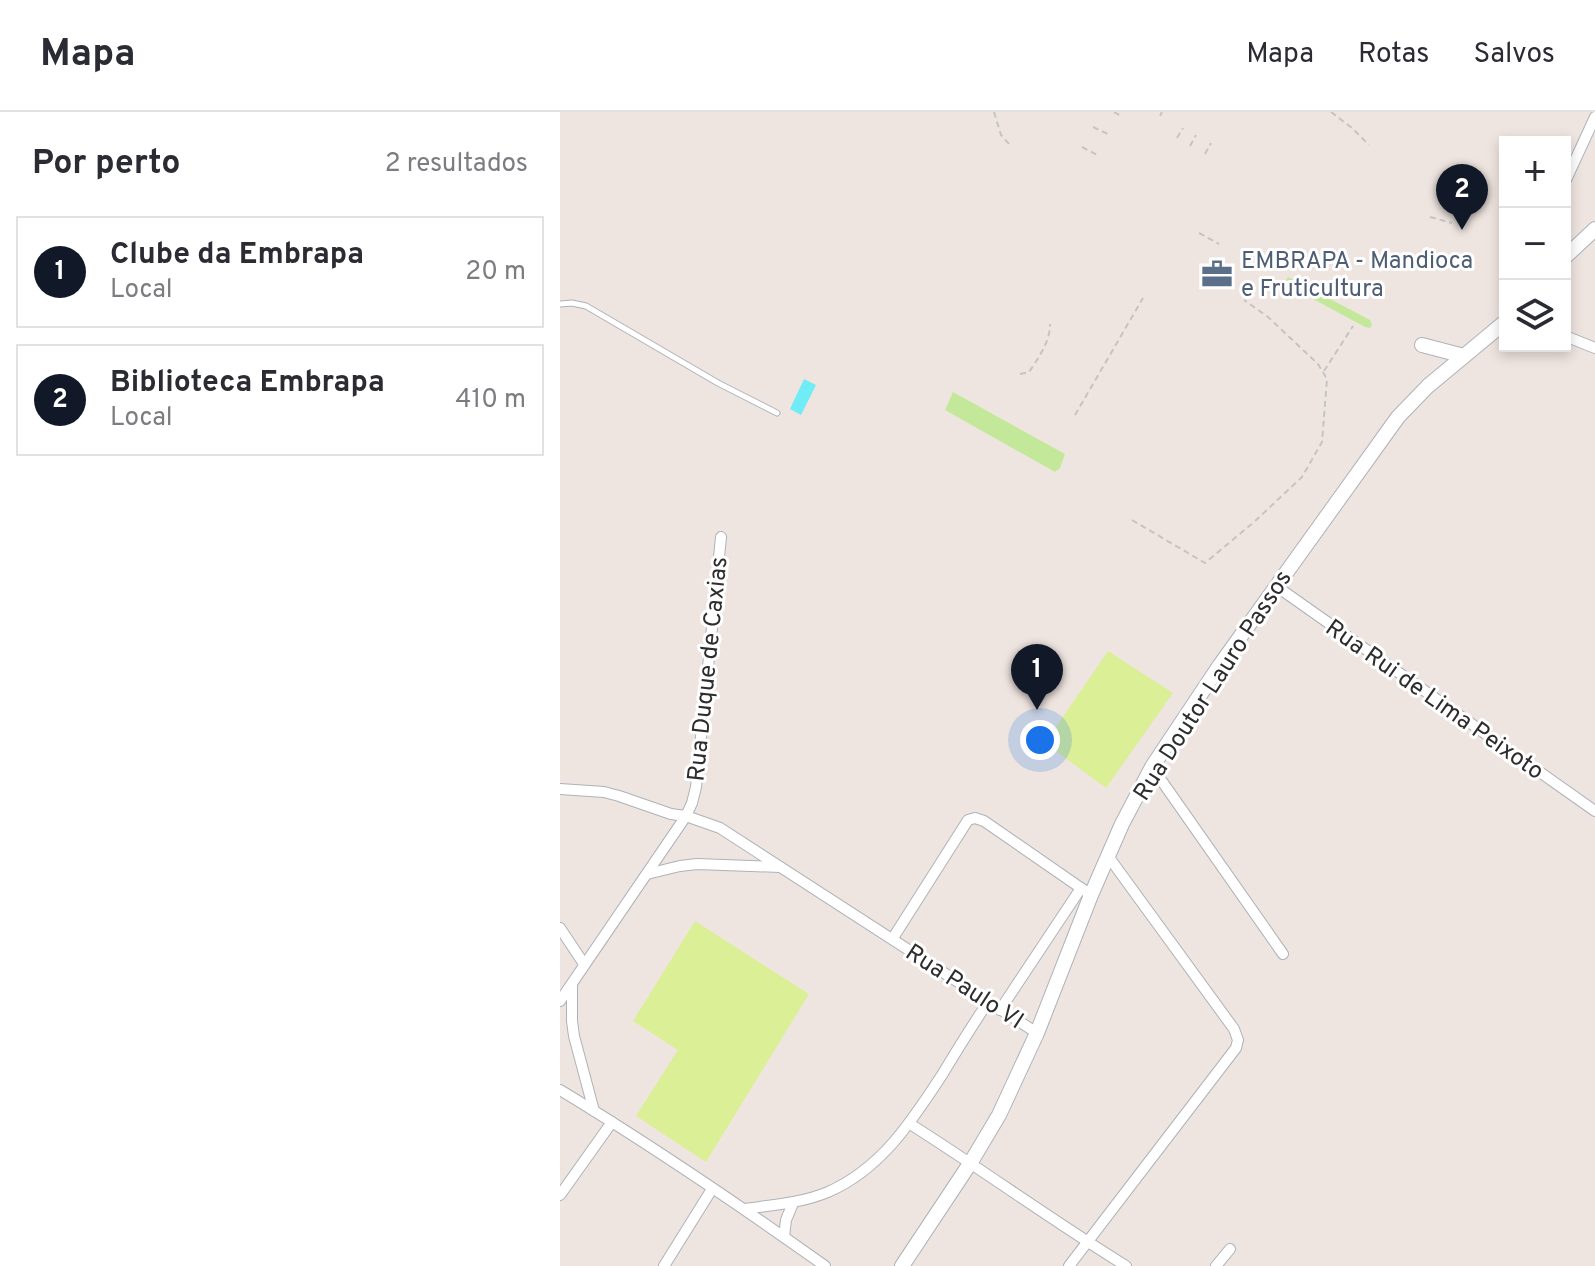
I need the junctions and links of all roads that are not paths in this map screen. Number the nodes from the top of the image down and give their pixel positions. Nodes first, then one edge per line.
1 (1595, 117) edge
2 (1571, 169) edge
3 (1595, 229) edge
4 (1571, 251) edge
5 (560, 304) edge
6 (1499, 327) edge
7 (1571, 338) edge
8 (1422, 345) dead end
9 (1595, 348) edge
10 (1464, 356) junction
11 (777, 413) dead end
12 (721, 537) dead end
13 (1276, 586) junction
14 (1152, 767) junction
15 (560, 789) edge
16 (1595, 811) edge
17 (686, 816) junction
18 (1108, 856) junction
19 (782, 867) junction
20 (647, 874) junction
21 (1086, 892) junction
22 (560, 928) edge
23 (893, 938) junction
24 (1283, 954) dead end
25 (584, 964) junction
26 (572, 982) junction
27 (560, 1001) edge
28 (988, 1002) junction
29 (1000, 1010) junction
30 (1037, 1033) junction
31 (560, 1090) edge
32 (594, 1111) junction
33 (612, 1122) junction
34 (910, 1124) junction
35 (971, 1162) junction
36 (712, 1189) junction
37 (560, 1195) edge
38 (793, 1203) junction
39 (744, 1209) junction
40 (784, 1237) junction
41 (1087, 1242) junction
42 (1230, 1249) dead end
43 (664, 1266) edge
44 (825, 1266) edge
45 (902, 1266) edge
46 (1069, 1266) edge
47 (1126, 1266) edge
48 (1216, 1266) edge

1 - 2 street
3 - 4 main road
5 - 11 lane
6 - 10 main road, Rua Doutor Lauro Passos
7 - 9 street
8 - 10 main road
10 - 13 main road, Rua Doutor Lauro Passos
12 - 17 street, Rua Duque de Caxias
13 - 14 main road, Rua Doutor Lauro Passos
13 - 16 street, Rua Rui de Lima Peixoto
14 - 18 main road, Rua Doutor Lauro Passos
14 - 24 street
15 - 17 street, Rua Paulo VI
17 - 19 street, Rua Paulo VI
17 - 20 street, Rua Duque de Caxias
18 - 21 main road, Rua Doutor Lauro Passos
18 - 41 street
19 - 20 street
19 - 23 street, Rua Paulo VI
20 - 25 street, Rua Duque de Caxias
21 - 23 street, Rua Paulo VI
21 - 29 street
21 - 30 main road, Rua Doutor Lauro Passos
22 - 25 street
23 - 28 street, Rua Paulo VI
25 - 26 street, Rua Duque de Caxias
26 - 27 street, Rua Duque de Caxias
26 - 32 street
28 - 29 street, Rua Paulo VI
28 - 34 street
29 - 30 street, Rua Paulo VI
30 - 35 main road, Rua Doutor Lauro Passos
31 - 32 street
32 - 33 street
33 - 36 street
33 - 37 street
34 - 35 street
34 - 38 street
35 - 41 street
35 - 45 main road, Rua Doutor Lauro Passos
36 - 39 street
36 - 43 street
38 - 39 street
38 - 40 street
39 - 40 street
40 - 44 street
41 - 46 street
41 - 47 street
42 - 48 street

